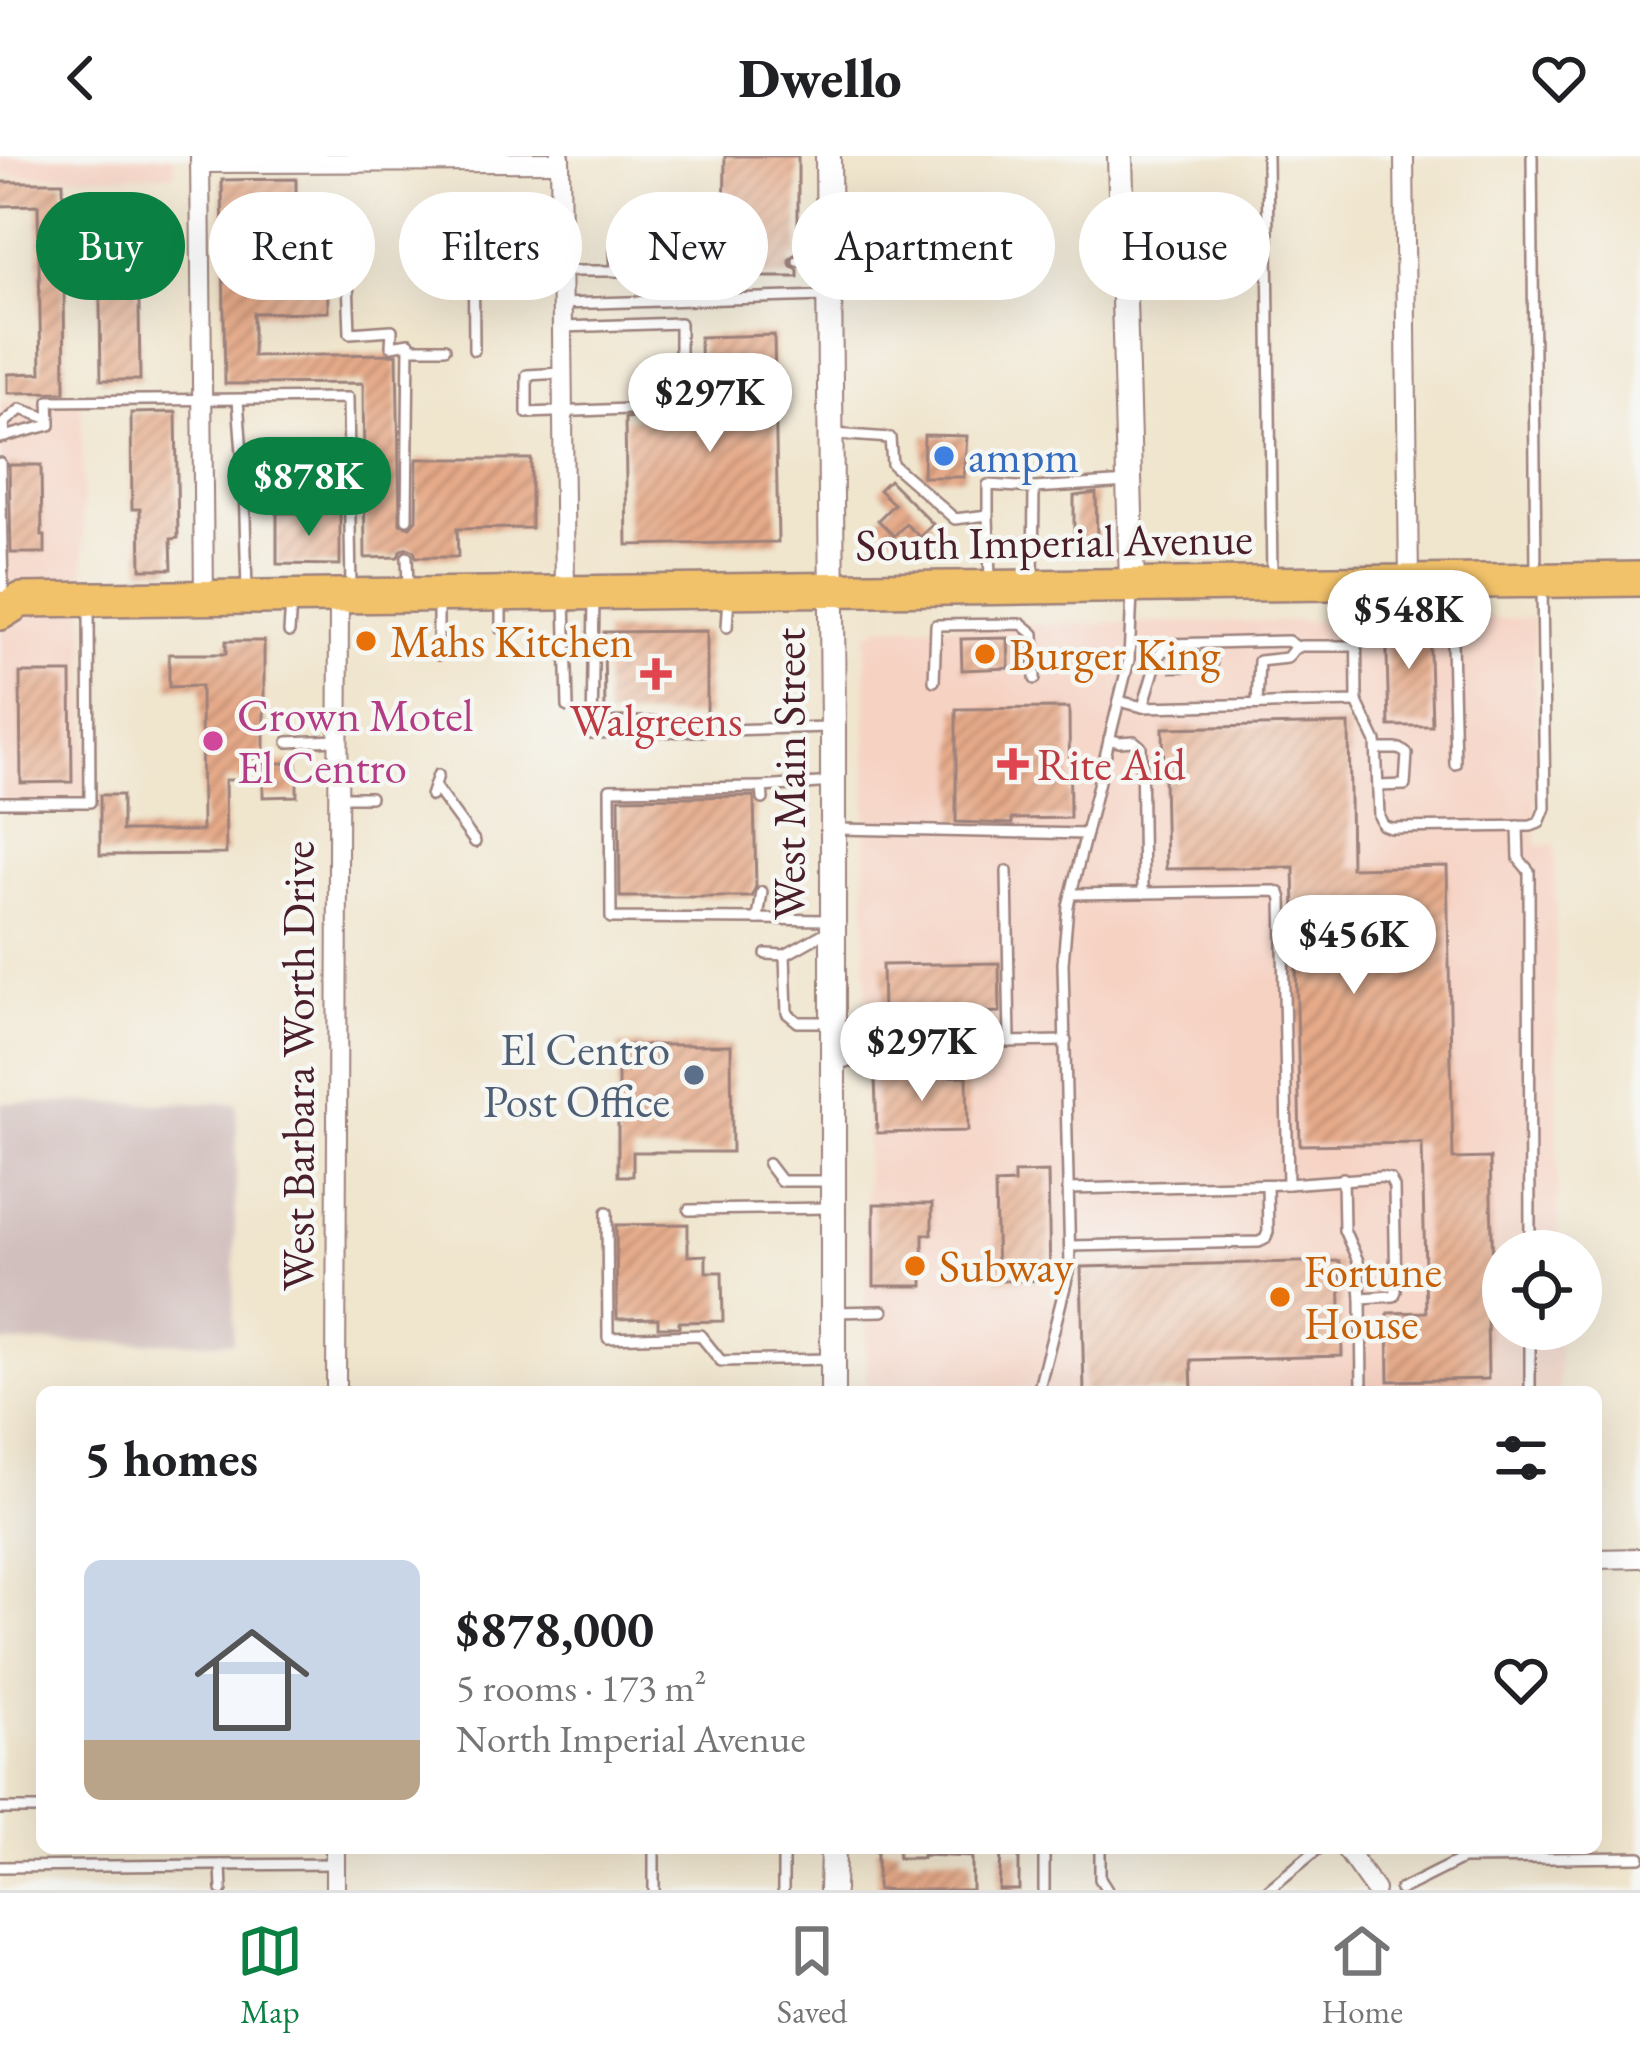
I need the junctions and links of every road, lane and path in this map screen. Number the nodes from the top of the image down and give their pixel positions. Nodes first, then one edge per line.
1 (828, 156) edge
2 (1120, 156) edge
3 (1267, 156) edge
4 (1404, 156) edge
5 (1532, 156) edge
6 (200, 159) edge
7 (560, 159) edge
8 (561, 192) edge
9 (828, 192) edge
10 (792, 297) edge
11 (349, 300) edge
12 (473, 300) edge
13 (561, 300) edge
14 (828, 300) edge
15 (561, 304) junction
16 (562, 327) junction
17 (409, 348) junction
18 (445, 348) dead end
19 (474, 350) dead end
20 (562, 373) junction
21 (202, 398) junction
22 (238, 400) junction
23 (562, 413) junction
24 (50, 422) junction
25 (828, 434) junction
26 (3, 438) edge
27 (0, 463) edge
28 (1129, 482) junction
29 (1034, 488) junction
30 (988, 515) junction
31 (406, 520) dead end
32 (1, 547) edge
33 (407, 557) dead end
34 (1640, 578) edge
35 (1539, 580) junction
36 (1451, 581) junction
37 (1356, 582) junction
38 (1409, 582) junction
39 (1273, 583) junction
40 (1132, 585) junction
41 (1033, 586) junction
42 (991, 587) junction
43 (830, 589) junction
44 (729, 591) junction
45 (579, 593) junction
46 (501, 594) junction
47 (423, 595) junction
48 (345, 596) junction
49 (6, 597) edge
50 (247, 597) junction
51 (291, 597) junction
52 (204, 598) junction
53 (89, 599) junction
54 (1452, 618) dead end
55 (728, 627) dead end
56 (501, 629) dead end
57 (290, 632) dead end
58 (1452, 642) dead end
59 (1356, 646) junction
60 (1297, 647) junction
61 (438, 655) dead end
62 (1035, 679) dead end
63 (934, 681) dead end
64 (1119, 700) junction
65 (1357, 702) junction
66 (1257, 704) junction
67 (1143, 706) junction
68 (568, 707) dead end
69 (832, 727) junction
70 (1109, 739) junction
71 (337, 740) junction
72 (288, 742) dead end
73 (1377, 749) junction
74 (1455, 764) dead end
75 (832, 782) junction
76 (435, 786) dead end
77 (1378, 786) junction
78 (337, 797) junction
79 (370, 797) dead end
80 (0, 802) edge
81 (1518, 826) junction
82 (832, 829) junction
83 (1086, 835) junction
84 (475, 842) dead end
85 (1007, 872) dead end
86 (762, 892) dead end
87 (1143, 893) junction
88 (1071, 894) junction
89 (758, 919) junction
90 (833, 924) junction
91 (766, 955) dead end
92 (785, 956) junction
93 (833, 1025) junction
94 (1066, 1041) junction
95 (1010, 1042) junction
96 (940, 1043) junction
97 (833, 1062) junction
98 (768, 1164) dead end
99 (1343, 1178) junction
100 (833, 1181) junction
101 (1288, 1184) junction
102 (1267, 1186) junction
103 (1068, 1189) junction
104 (833, 1208) junction
105 (689, 1210) dead end
106 (607, 1212) dead end
107 (1530, 1230) edge
108 (1070, 1246) junction
109 (1360, 1298) junction
110 (883, 1311) dead end
111 (833, 1312) junction
112 (1530, 1350) edge
113 (833, 1358) junction
114 (336, 1386) edge
115 (833, 1386) edge
116 (1040, 1386) edge
117 (1363, 1386) edge
118 (1530, 1386) edge
119 (1640, 1558) edge
120 (1602, 1559) edge
121 (0, 1809) edge
122 (36, 1809) edge
123 (654, 1854) edge
124 (783, 1854) edge
125 (832, 1854) edge
126 (1044, 1854) edge
127 (1100, 1854) edge
128 (1312, 1854) edge
129 (1349, 1854) edge
130 (335, 1856) edge
131 (1640, 1858) edge
132 (221, 1865) junction
133 (0, 1868) edge
134 (222, 1890) edge
135 (335, 1890) edge
136 (654, 1890) edge
137 (783, 1890) edge
138 (832, 1890) edge
139 (1044, 1890) edge
140 (1107, 1890) edge
141 (1268, 1890) edge
142 (1375, 1890) edge
143 (1400, 1890) edge

1 - 9 street, West Main Street
2 - 28 street
3 - 39 lane
4 - 38 street
5 - 35 lane
6 - 7 street
6 - 21 street
7 - 8 street
10 - 15 lane
11 - 17 lane
12 - 19 lane
13 - 15 street
14 - 25 street, West Main Street
15 - 16 street
16 - 20 street
16 - 23 lane
17 - 18 lane
17 - 31 lane
20 - 23 street
20 - 23 lane
21 - 22 lane
21 - 24 lane
21 - 52 street
22 - 48 lane
22 - 50 lane
23 - 45 street
24 - 26 lane
24 - 26 lane
25 - 30 lane
25 - 43 street, West Main Street
27 - 32 lane
28 - 29 lane
28 - 40 street
29 - 30 lane
29 - 41 lane
30 - 42 lane
32 - 49 lane
33 - 47 lane
34 - 35 highway, South Imperial Avenue
35 - 36 highway, South Imperial Avenue
35 - 81 lane
36 - 38 highway, South Imperial Avenue
36 - 54 lane
37 - 38 highway, South Imperial Avenue
37 - 39 highway, South Imperial Avenue
37 - 59 lane
39 - 40 highway, South Imperial Avenue
40 - 41 highway, South Imperial Avenue
40 - 64 lane
41 - 42 highway, South Imperial Avenue
42 - 43 highway, South Imperial Avenue
43 - 44 highway, South Imperial Avenue
43 - 69 street, West Main Street
44 - 45 highway, South Imperial Avenue
44 - 55 lane
45 - 46 highway, South Imperial Avenue
45 - 68 lane
45 - 69 lane
46 - 47 highway, South Imperial Avenue
46 - 56 lane
47 - 48 highway, South Imperial Avenue
47 - 61 lane
48 - 51 highway, South Imperial Avenue
48 - 71 street, West Barbara Worth Drive
49 - 53 highway, South Imperial Avenue
50 - 51 highway, South Imperial Avenue
50 - 52 highway, South Imperial Avenue
51 - 57 lane
52 - 53 highway, South Imperial Avenue
53 - 80 lane
58 - 74 lane
59 - 60 lane
59 - 65 lane
60 - 66 lane
60 - 67 lane
62 - 63 lane
64 - 67 lane
64 - 70 lane
65 - 66 lane
65 - 73 lane
66 - 67 lane
69 - 75 street, West Main Street
70 - 83 lane
70 - 87 lane
71 - 72 lane
71 - 78 street, West Barbara Worth Drive
73 - 77 lane
73 - 77 lane
75 - 82 street, West Main Street
75 - 89 lane
76 - 84 lane
77 - 81 lane
78 - 79 lane
78 - 114 street, West Barbara Worth Drive
81 - 107 lane
82 - 83 lane
82 - 90 street, West Main Street
83 - 88 lane
85 - 95 lane
86 - 89 lane
87 - 88 lane
87 - 101 lane
88 - 94 lane
89 - 90 lane
90 - 92 lane
90 - 93 street, West Main Street
91 - 92 lane
92 - 93 lane
93 - 96 lane
93 - 97 street, West Main Street
94 - 95 lane
94 - 103 lane
95 - 96 lane
96 - 97 lane
97 - 100 street, West Main Street
98 - 100 lane
99 - 101 lane
99 - 109 lane
99 - 109 lane
100 - 104 street, West Main Street
101 - 102 lane
102 - 103 lane
102 - 108 lane
103 - 108 lane
104 - 105 lane
104 - 111 street, West Main Street
106 - 113 lane
108 - 116 lane
109 - 117 lane
110 - 111 lane
111 - 113 street, West Main Street
112 - 118 lane
113 - 115 street, West Main Street
119 - 120 street
121 - 122 lane
123 - 136 lane
124 - 137 lane
125 - 138 street
126 - 139 lane
127 - 140 lane
128 - 141 lane
129 - 142 street
130 - 132 lane
130 - 135 street
131 - 143 lane
132 - 133 lane
132 - 134 lane

